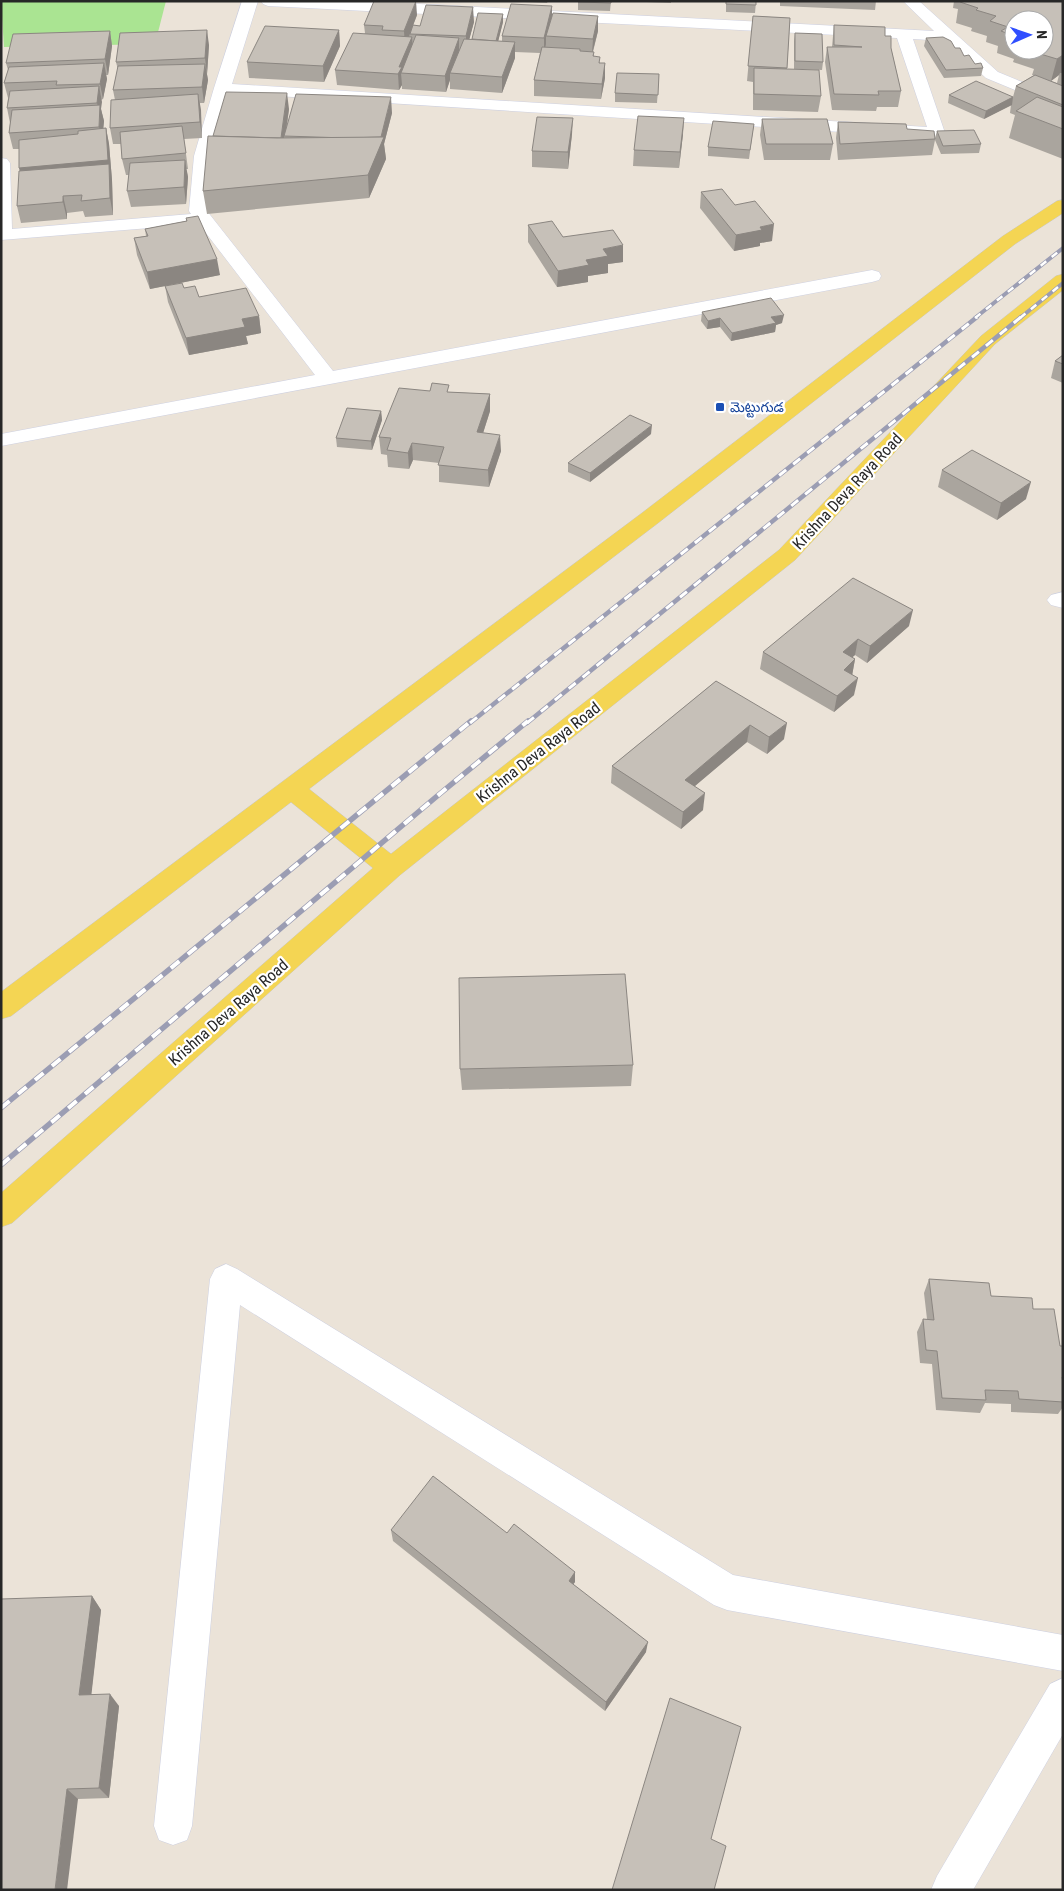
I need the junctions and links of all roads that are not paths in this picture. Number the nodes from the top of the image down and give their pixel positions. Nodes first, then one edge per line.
1 (250, 1) edge
2 (268, 1) edge
3 (910, 1) edge
4 (406, 5) edge
5 (561, 9) edge
6 (903, 33) junction
7 (947, 36) junction
8 (222, 88) junction
9 (1063, 105) edge
10 (1, 162) edge
11 (1063, 205) edge
12 (203, 218) junction
13 (2, 235) edge
14 (872, 276) dead end
15 (1063, 280) edge
16 (328, 378) junction
17 (1, 440) edge
18 (292, 789) junction
19 (391, 868) junction
20 (1, 1008) edge
21 (1, 1213) edge
22 (1063, 1653) edge
23 (1063, 1697) edge
24 (173, 1826) dead end
25 (951, 1890) edge

1 - 8 street
2 - 4 street
3 - 7 street
4 - 5 street
5 - 6 street
6 - 7 street
6 - 8 street
7 - 9 street
8 - 12 street
10 - 13 street
11 - 18 main road
12 - 13 street
12 - 16 street
14 - 16 street
15 - 19 main road, Krishna Deva Raya Road
16 - 17 street
18 - 19 main road
18 - 20 main road
19 - 21 main road, Krishna Deva Raya Road
22 - 24 street
23 - 25 street

